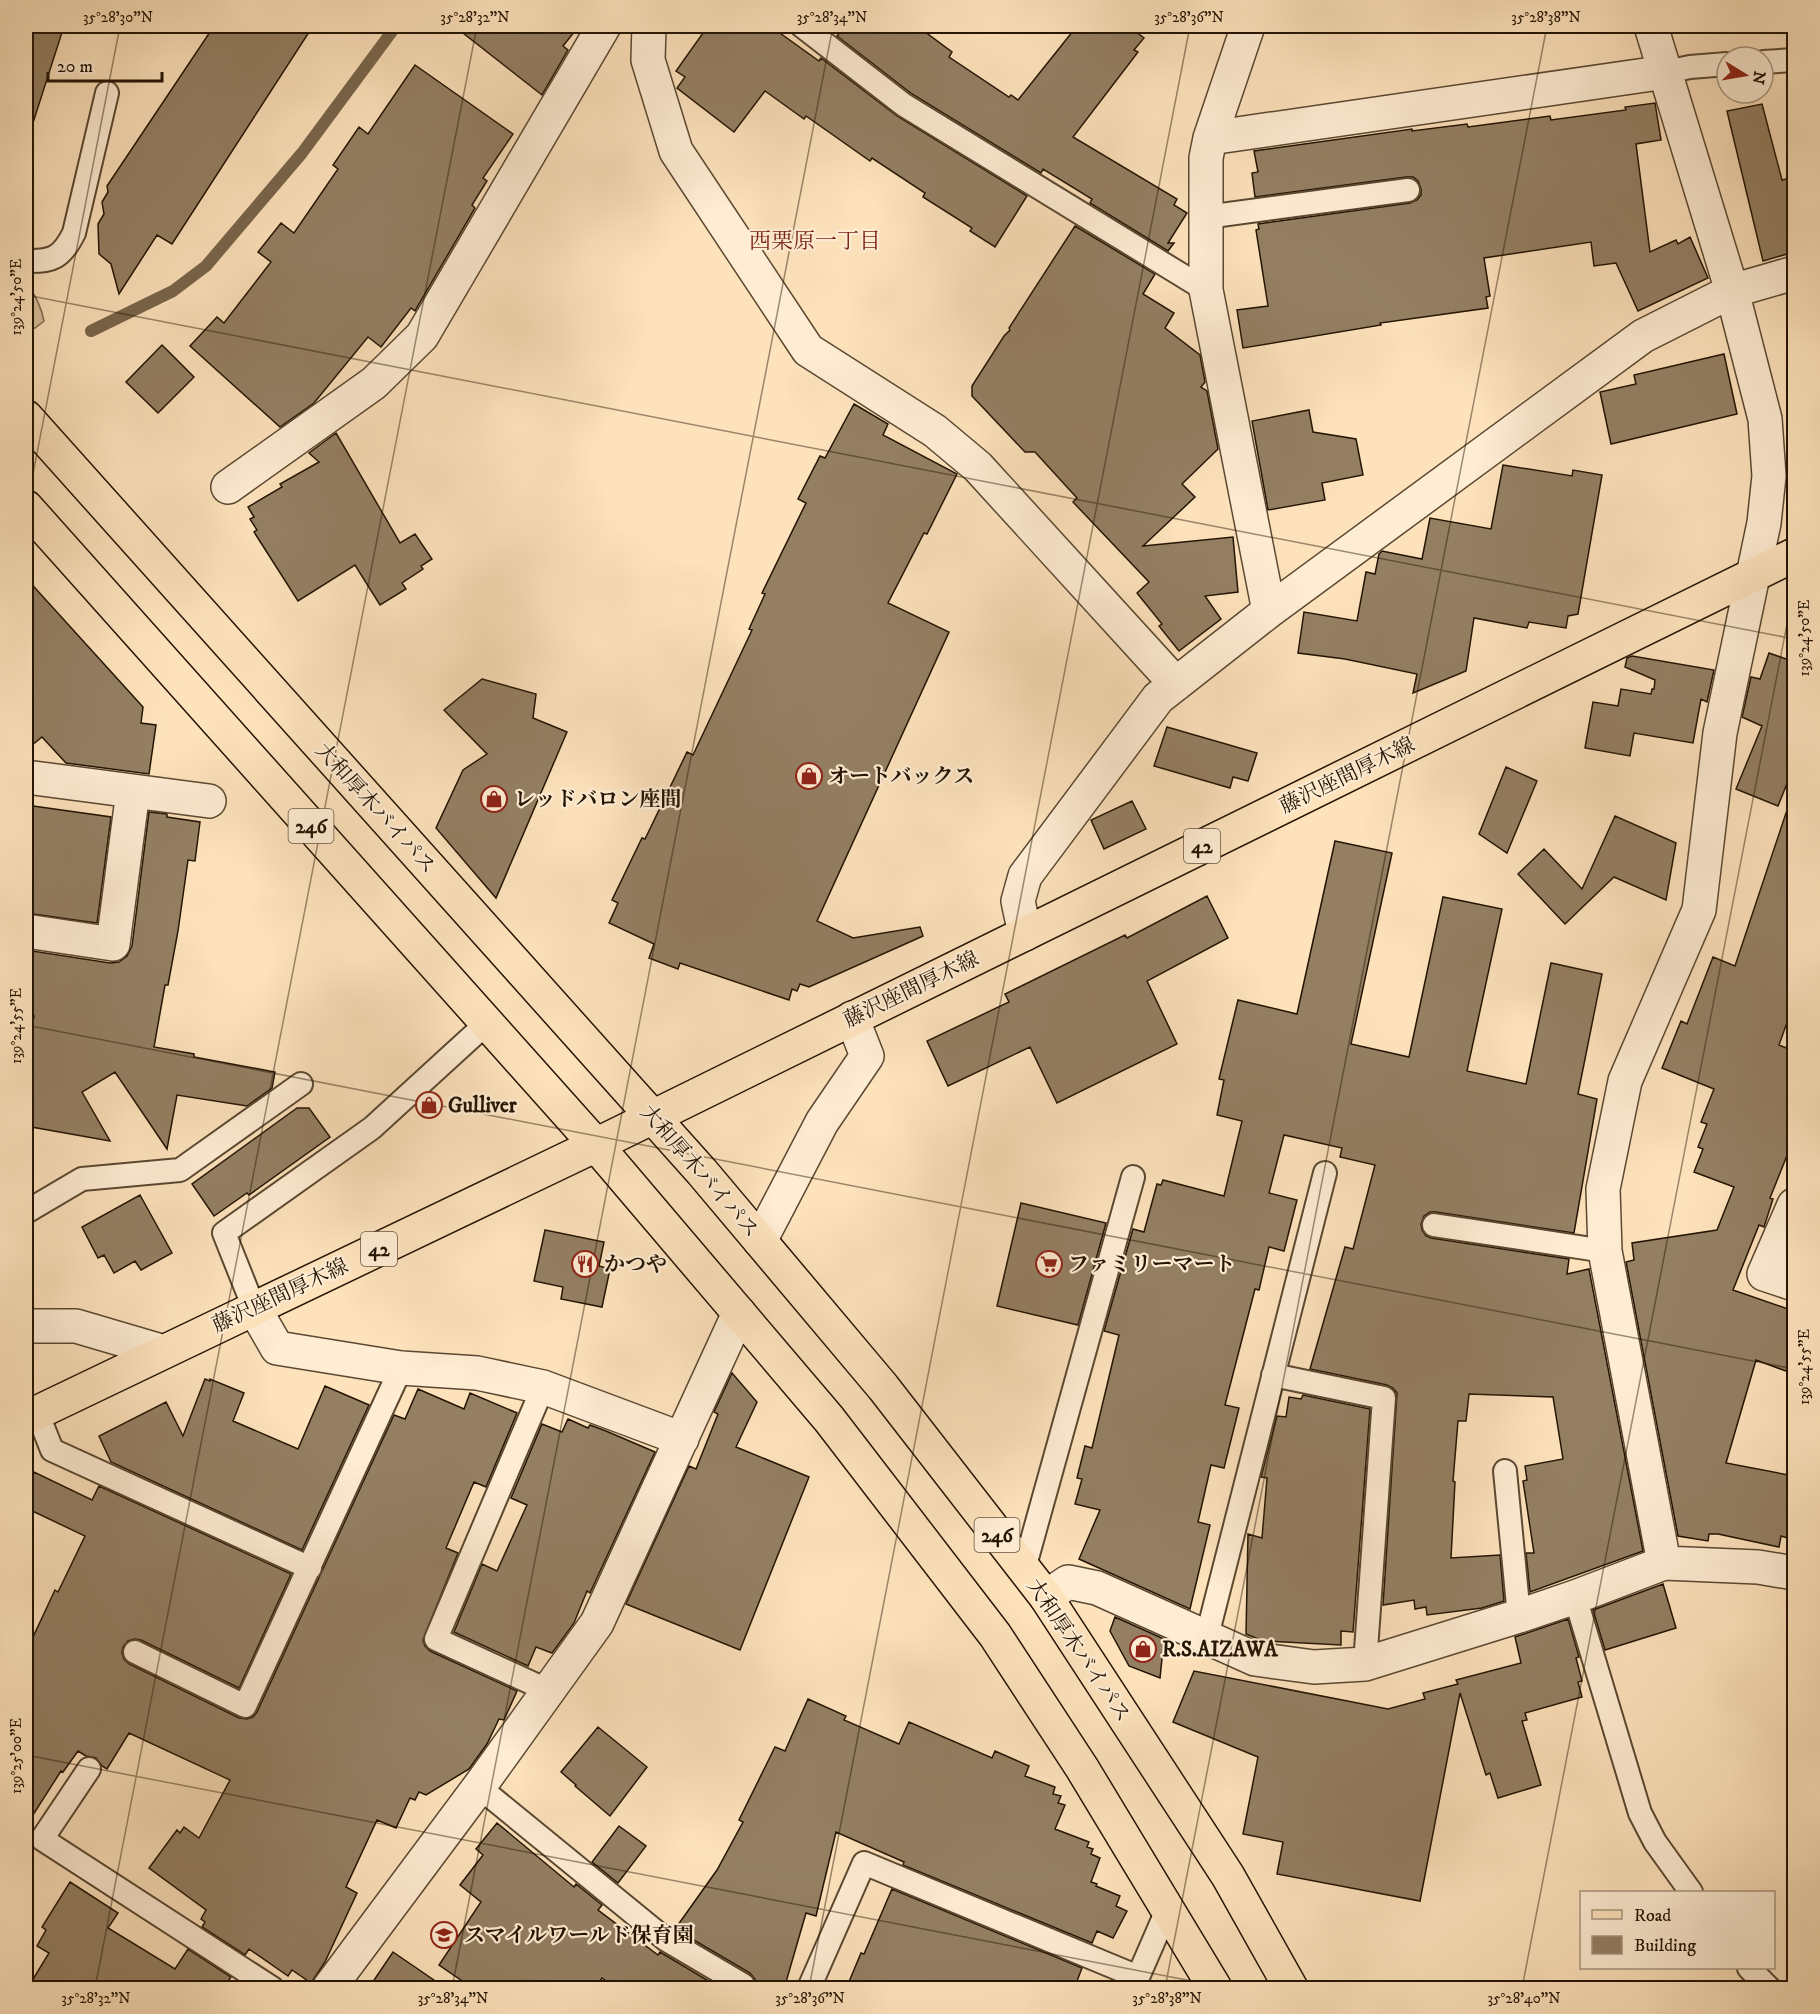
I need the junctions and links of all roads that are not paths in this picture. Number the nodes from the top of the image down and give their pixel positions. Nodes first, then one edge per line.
1 (604, 26) edge
2 (649, 26) edge
3 (802, 26) edge
4 (1248, 26) edge
5 (1651, 26) edge
6 (1794, 60) edge
7 (1775, 61) edge
8 (1715, 65) edge
9 (1666, 72) junction
10 (107, 93) dead end
11 (1210, 138) junction
12 (1408, 190) dead end
13 (1206, 217) junction
14 (26, 261) edge
15 (1794, 273) edge
16 (1206, 290) junction
17 (1732, 291) junction
18 (26, 417) edge
19 (228, 487) dead end
20 (29, 519) edge
21 (1794, 555) edge
22 (1752, 576) junction
23 (1269, 611) junction
24 (1176, 684) junction
25 (26, 777) edge
26 (133, 791) junction
27 (209, 801) dead end
28 (26, 931) edge
29 (1025, 934) junction
30 (852, 1018) junction
31 (487, 1023) junction
32 (301, 1084) dead end
33 (653, 1117) junction
34 (596, 1145) junction
35 (1324, 1173) dead end
36 (1133, 1177) dead end
37 (1794, 1205) edge
38 (26, 1212) edge
39 (1434, 1225) dead end
40 (760, 1241) junction
41 (1605, 1251) junction
42 (1794, 1284) edge
43 (254, 1308) junction
44 (738, 1313) junction
45 (26, 1326) edge
46 (161, 1352) junction
47 (401, 1368) junction
48 (1273, 1375) junction
49 (543, 1387) junction
50 (31, 1415) edge
51 (682, 1439) junction
52 (1506, 1471) dead end
53 (1664, 1563) junction
54 (310, 1568) junction
55 (1024, 1569) junction
56 (1794, 1573) edge
57 (1046, 1597) junction
58 (1575, 1597) junction
59 (1519, 1616) junction
60 (1207, 1636) junction
61 (135, 1652) dead end
62 (1365, 1664) junction
63 (549, 1690) junction
64 (89, 1769) dead end
65 (479, 1787) junction
66 (1690, 1891) edge
67 (1168, 1908) junction
68 (1750, 1969) edge
69 (1136, 1983) edge
70 (743, 1985) dead end
71 (272, 1989) edge
72 (329, 1989) edge
73 (809, 1989) edge
74 (1215, 1989) edge
75 (1291, 1989) edge
76 (1769, 1989) edge

1 - 19 street
2 - 24 street
3 - 16 lane
4 - 11 street
5 - 9 street
6 - 7 lane
8 - 9 lane
9 - 11 street
9 - 17 street
10 - 14 lane
11 - 13 street
12 - 13 lane
13 - 16 street
15 - 17 street
16 - 23 street
17 - 22 street
17 - 23 street
18 - 33 main road, 大和厚木バイパス / 246
20 - 31 main road, 246
21 - 22 main road, 藤沢座間厚木線 / 42
22 - 29 main road, 藤沢座間厚木線 / 42
22 - 41 street
23 - 24 street
24 - 29 street
25 - 26 street
26 - 27 street
26 - 28 street
29 - 30 main road, 藤沢座間厚木線 / 42
30 - 33 main road, 藤沢座間厚木線 / 42
30 - 40 street
31 - 34 main road, 246
31 - 43 lane
32 - 38 lane
33 - 34 main road, 藤沢座間厚木線 / 42
33 - 40 main road, 大和厚木バイパス / 246
34 - 43 main road, 藤沢座間厚木線 / 42
34 - 44 main road, 246
35 - 48 lane
36 - 55 lane
37 - 42 street
39 - 41 lane
40 - 55 main road, 大和厚木バイパス / 246
41 - 53 street
43 - 46 main road, 藤沢座間厚木線 / 42
43 - 47 street
44 - 51 street
44 - 67 main road, 246
45 - 46 street
46 - 50 main road, 藤沢座間厚木線 / 42
47 - 49 street
47 - 54 lane
48 - 60 lane
48 - 62 lane
49 - 51 street
49 - 63 lane
50 - 54 lane
51 - 63 street
52 - 59 lane
53 - 56 street
53 - 58 street
54 - 61 lane
55 - 57 main road, 大和厚木バイパス / 246
57 - 60 street
57 - 75 main road, 大和厚木バイパス / 246
58 - 59 street
58 - 66 lane
59 - 62 street
60 - 62 street
63 - 65 street
64 - 71 lane
65 - 70 lane
65 - 72 street
67 - 69 lane
67 - 74 main road, 246
68 - 76 lane
69 - 73 lane

